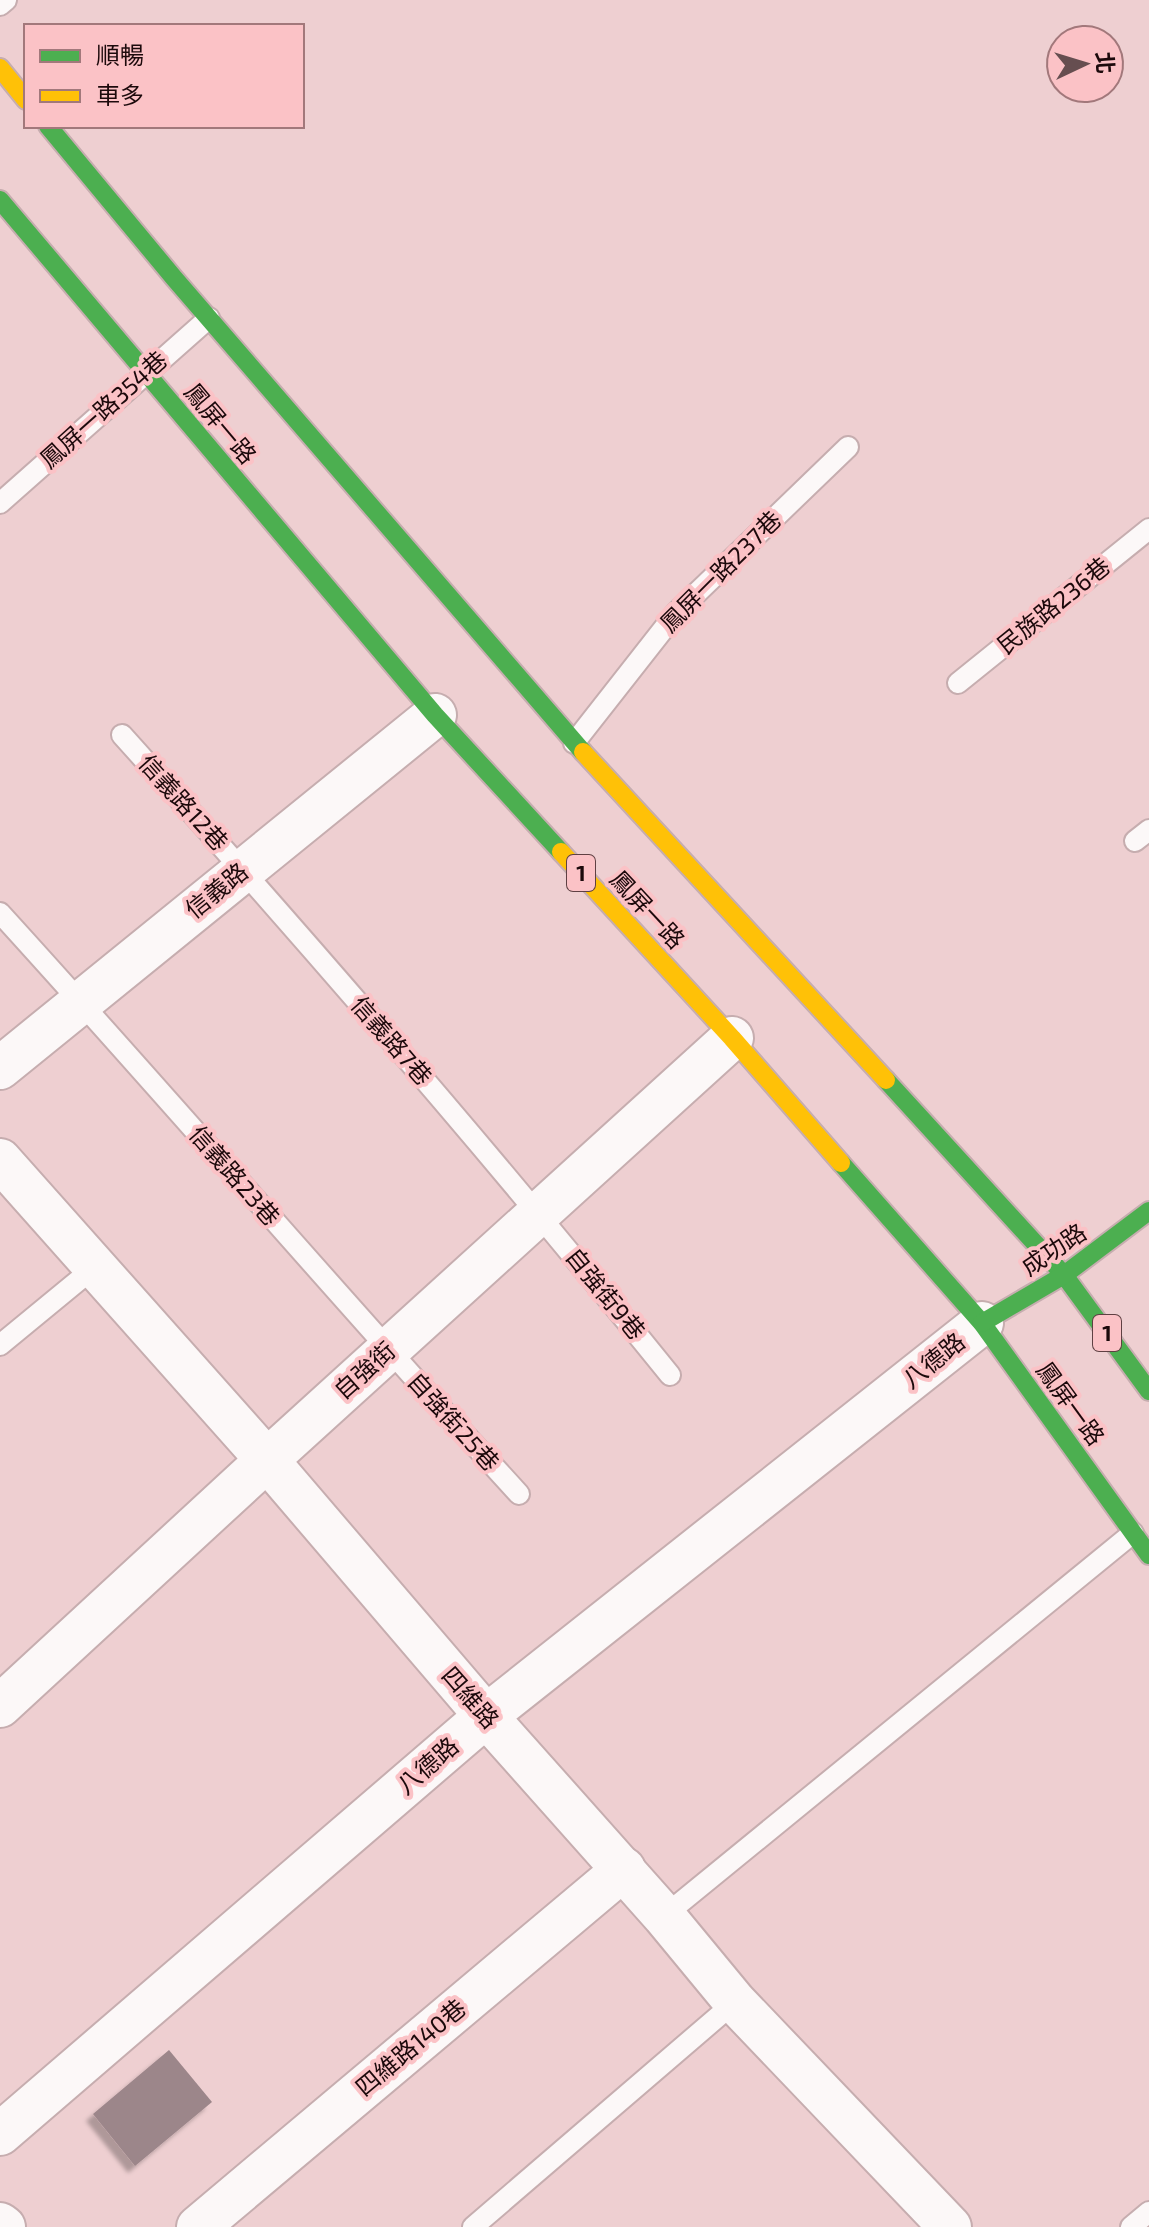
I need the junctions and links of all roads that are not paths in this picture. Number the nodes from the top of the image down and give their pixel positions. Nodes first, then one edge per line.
1 (6, 0) edge
2 (0, 5) edge
3 (0, 68) edge
4 (24, 98) edge
5 (50, 128) edge
6 (0, 200) edge
7 (209, 318) junction
8 (146, 373) junction
9 (848, 447) dead end
10 (0, 503) edge
11 (1149, 529) edge
12 (958, 683) dead end
13 (435, 715) junction
14 (122, 735) dead end
15 (574, 743) junction
16 (243, 870) junction
17 (0, 913) edge
18 (82, 1002) junction
19 (732, 1038) junction
20 (0, 1068) edge
21 (0, 1160) edge
22 (1149, 1211) edge
23 (539, 1213) junction
24 (96, 1266) junction
25 (1064, 1275) junction
26 (982, 1323) junction
27 (0, 1345) edge
28 (387, 1350) junction
29 (670, 1375) dead end
30 (1149, 1391) edge
31 (267, 1460) junction
32 (519, 1494) dead end
33 (1133, 1533) junction
34 (1149, 1555) edge
35 (0, 1706) edge
36 (486, 1716) junction
37 (624, 1869) junction
38 (664, 1916) junction
39 (735, 2002) junction
40 (0, 2134) edge
41 (1149, 2212) edge
42 (198, 2227) edge
43 (473, 2227) edge
44 (950, 2227) edge
45 (1131, 2227) edge

1 - 2 lane
3 - 4 main road
5 - 7 main road, 1
6 - 8 main road, 鳳屏一路 / 1
7 - 8 lane, 鳳屏一路354巷
7 - 15 main road, 1
8 - 10 lane, 鳳屏一路354巷
8 - 13 main road, 鳳屏一路 / 1
9 - 15 lane, 鳳屏一路237巷
11 - 12 lane, 民族路236巷
13 - 16 street, 信義路
13 - 19 main road, 鳳屏一路 / 1
14 - 16 lane, 信義路12巷
15 - 25 main road, 1
16 - 18 street, 信義路
16 - 23 lane, 信義路7巷
17 - 18 lane, 信義路23巷
18 - 20 street, 信義路
18 - 28 lane, 信義路23巷
19 - 23 street, 自強街
19 - 26 main road, 鳳屏一路 / 1
21 - 24 street, 四維路
22 - 25 main road, 成功路
23 - 28 street, 自強街
23 - 29 lane, 自強街9巷
24 - 27 lane
24 - 31 street, 四維路
25 - 26 main road, 成功路
25 - 30 main road, 1
26 - 33 main road, 鳳屏一路 / 1
26 - 36 street, 八德路
28 - 31 street, 自強街
28 - 32 lane, 自強街25巷
31 - 35 street, 自強街
31 - 36 street, 四維路
33 - 34 main road, 鳳屏一路 / 1
33 - 38 lane
36 - 37 street, 四維路
36 - 40 street, 八德路
37 - 38 street, 四維路
37 - 42 street, 四維路140巷
38 - 39 street, 四維路
39 - 43 lane
39 - 44 street, 四維路
41 - 45 lane

